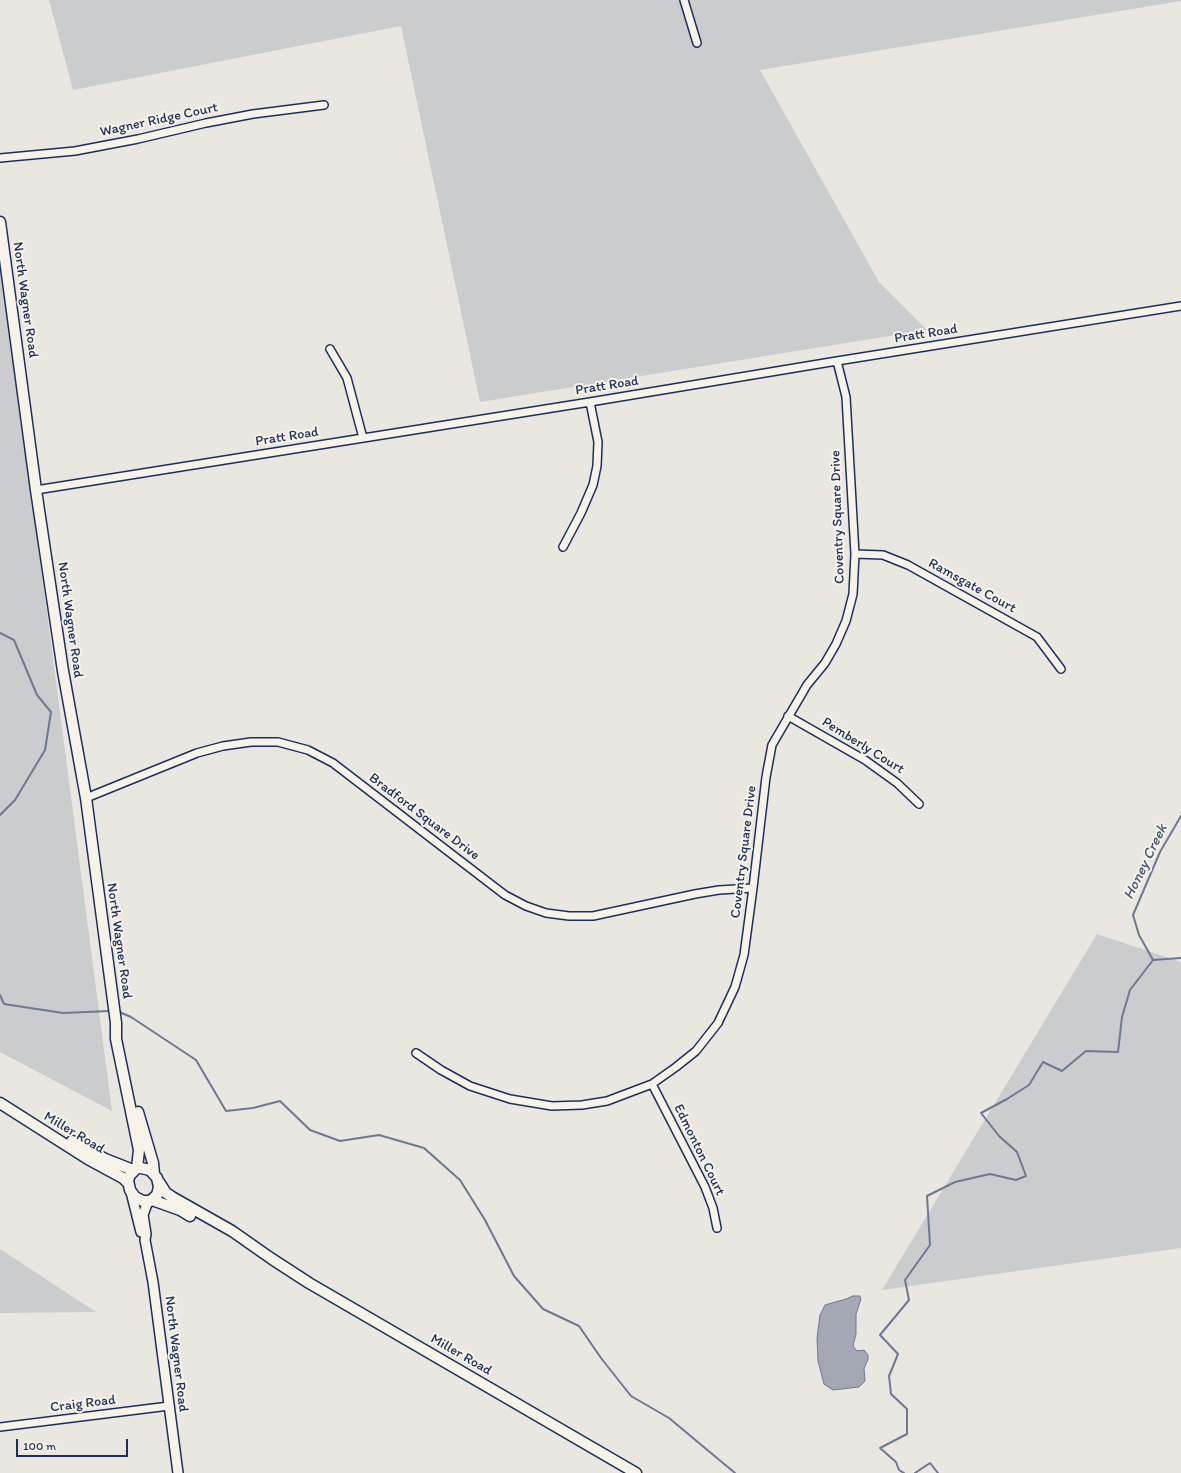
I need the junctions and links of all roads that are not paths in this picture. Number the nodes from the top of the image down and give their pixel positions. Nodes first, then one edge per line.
1 (684, 0) edge
2 (697, 43) dead end
3 (324, 105) dead end
4 (0, 158) edge
5 (0, 222) edge
6 (1181, 306) edge
7 (330, 349) dead end
8 (837, 361) junction
9 (590, 402) junction
10 (363, 438) junction
11 (36, 490) junction
12 (563, 547) dead end
13 (855, 554) junction
14 (1061, 669) dead end
15 (788, 716) junction
16 (86, 798) junction
17 (919, 804) dead end
18 (754, 888) junction
19 (116, 1020) junction
20 (416, 1053) dead end
21 (652, 1084) junction
22 (2, 1105) edge
23 (135, 1169) junction
24 (156, 1178) junction
25 (129, 1187) junction
26 (150, 1200) junction
27 (717, 1228) dead end
28 (145, 1240) junction
29 (272, 1259) junction
30 (169, 1406) junction
31 (0, 1426) edge
32 (178, 1473) edge
33 (636, 1473) edge

1 - 2 street
3 - 4 street, Wagner Ridge Court
5 - 11 main road, North Wagner Road
6 - 8 street, Pratt Road
7 - 10 street
8 - 9 street, Pratt Road
8 - 13 street, Coventry Square Drive
9 - 10 street, Pratt Road
9 - 12 street
10 - 11 street, Pratt Road
11 - 16 main road, North Wagner Road
13 - 14 street, Ramsgate Court
13 - 15 street, Coventry Square Drive
15 - 17 street, Pemberly Court
15 - 18 street, Coventry Square Drive
16 - 18 street, Bradford Square Drive
16 - 19 main road, North Wagner Road
18 - 21 street, Coventry Square Drive
19 - 23 main road, North Wagner Road
19 - 24 main road, North Wagner Road
20 - 21 street, Coventry Square Drive
21 - 27 street, Edmonton Court
22 - 23 main road, Miller Road
22 - 25 main road, Miller Road
23 - 24 main road
23 - 25 main road
24 - 26 main road
24 - 29 main road, Miller Road
25 - 26 main road
25 - 28 street, North Wagner Road
26 - 28 street, North Wagner Road
26 - 29 main road, Miller Road
28 - 30 street, North Wagner Road
29 - 33 main road, Miller Road
30 - 31 street, Craig Road
30 - 32 street, North Wagner Road

